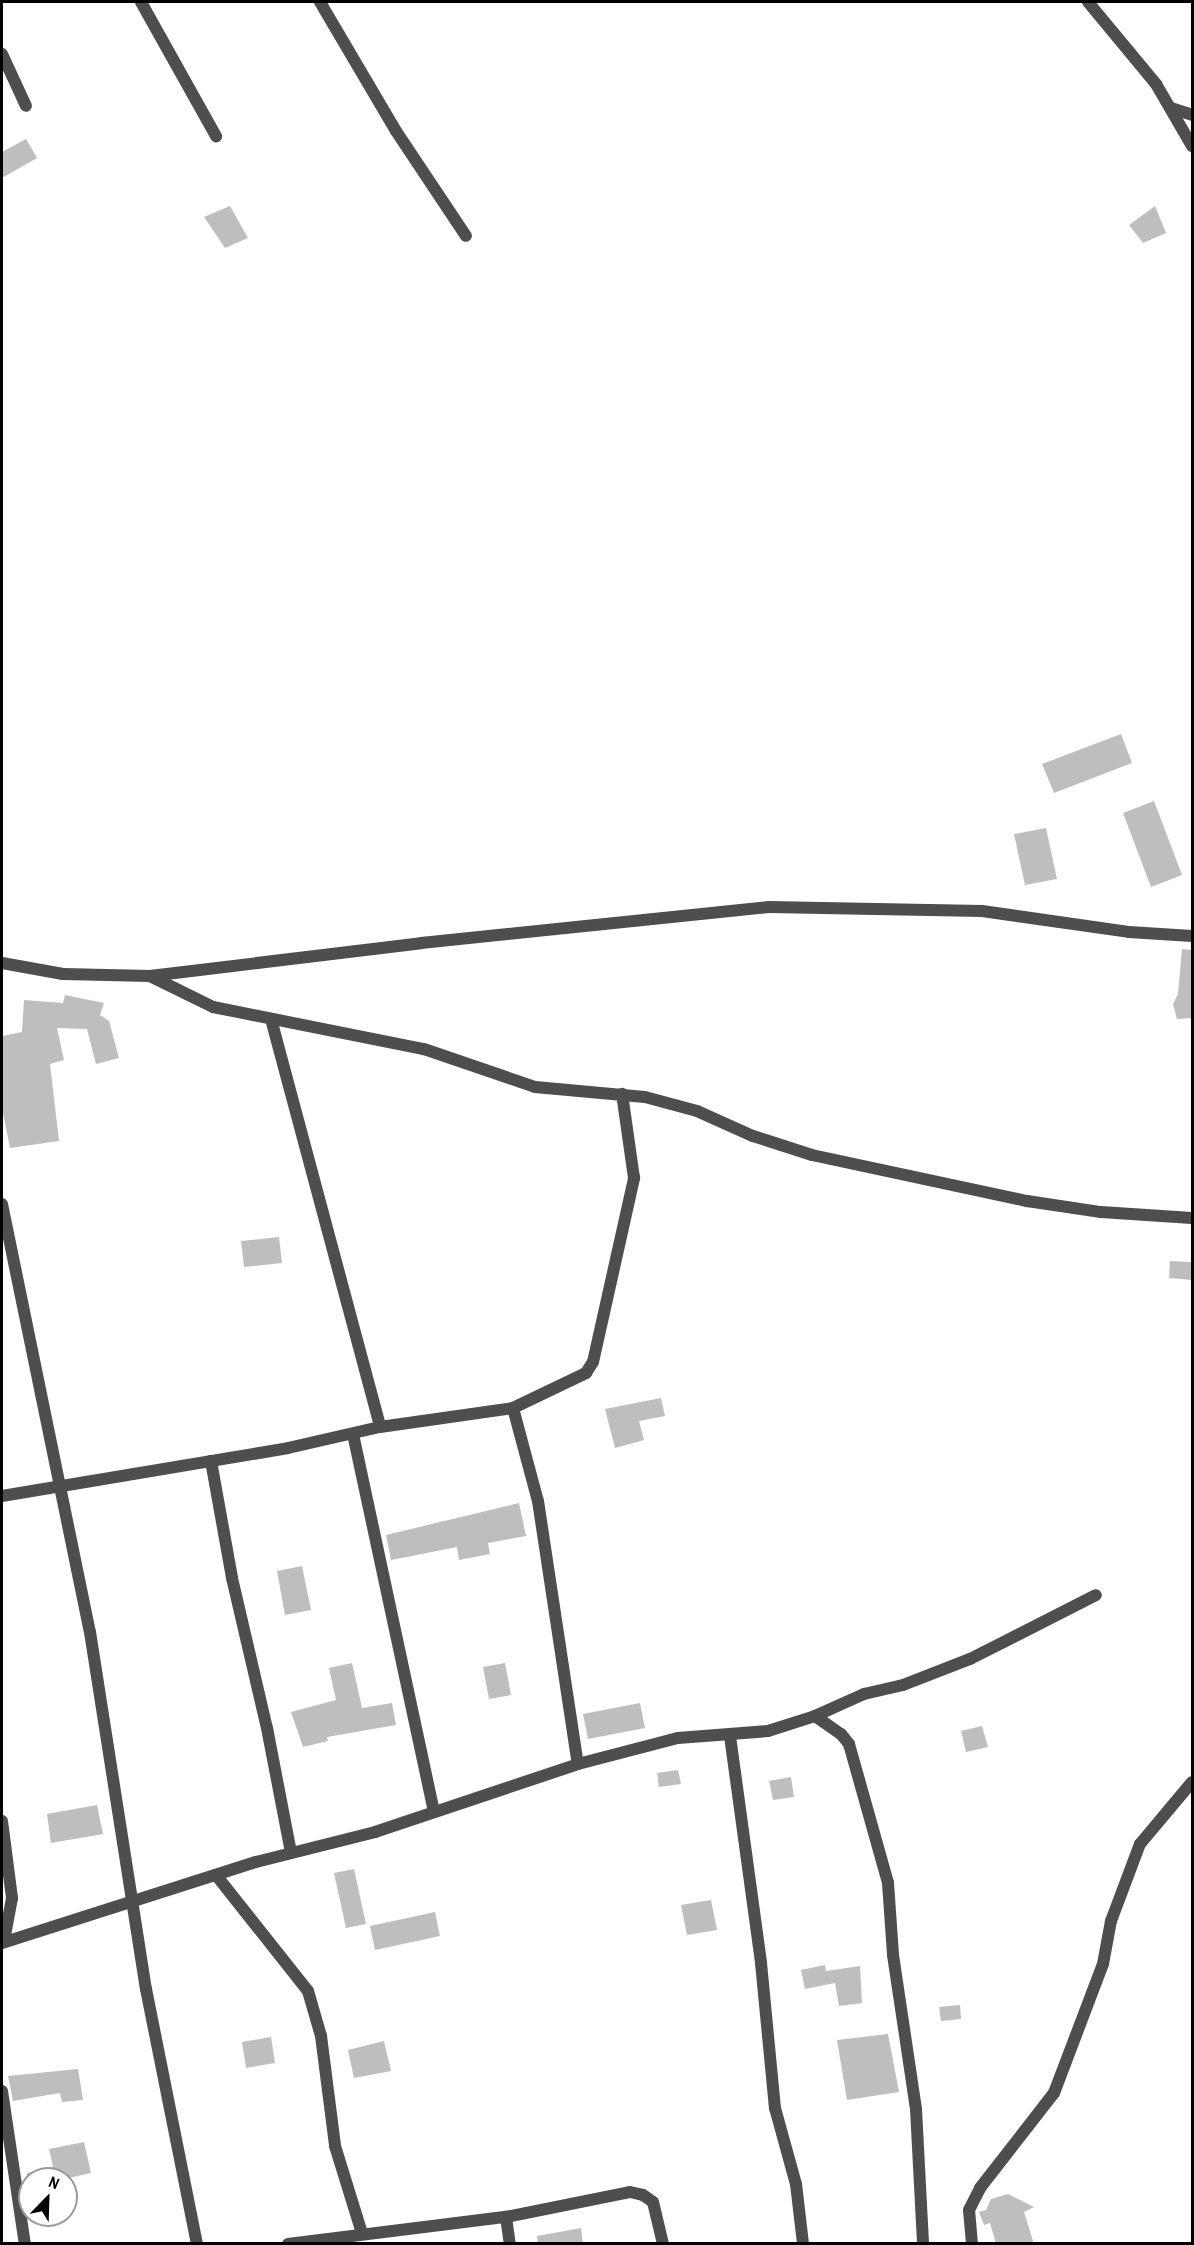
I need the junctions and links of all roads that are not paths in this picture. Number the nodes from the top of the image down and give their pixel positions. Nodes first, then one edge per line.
1 (141, 2) edge
2 (320, 2) edge
3 (1088, 2) edge
4 (2, 54) edge
5 (26, 106) dead end
6 (1171, 108) junction
7 (1192, 115) edge
8 (216, 136) dead end
9 (1192, 146) edge
10 (466, 236) dead end
11 (1192, 936) edge
12 (2, 963) edge
13 (150, 976) junction
14 (271, 1018) junction
15 (622, 1094) junction
16 (2, 1204) edge
17 (1192, 1218) edge
18 (513, 1408) junction
19 (380, 1426) junction
20 (353, 1434) junction
21 (211, 1461) junction
22 (59, 1485) junction
23 (2, 1496) edge
24 (1096, 1595) dead end
25 (815, 1716) junction
26 (730, 1736) junction
27 (578, 1764) junction
28 (1192, 1782) edge
29 (434, 1811) junction
30 (2, 1821) edge
31 (291, 1853) junction
32 (216, 1875) junction
33 (131, 1903) junction
34 (3, 1942) edge
35 (2, 2091) edge
36 (506, 2217) junction
37 (362, 2233) junction
38 (25, 2244) edge
39 (197, 2244) edge
40 (288, 2244) edge
41 (510, 2244) edge
42 (663, 2244) edge
43 (802, 2244) edge
44 (923, 2244) edge
45 (972, 2244) edge

1 - 8 street
2 - 10 street
3 - 6 street
4 - 5 street
6 - 7 street
6 - 9 street
11 - 13 street
12 - 13 street
13 - 14 street
14 - 15 street
14 - 19 street
15 - 17 street
15 - 18 street
16 - 22 street
18 - 19 street
18 - 27 street
19 - 20 street
20 - 21 street
20 - 29 street
21 - 22 street
21 - 31 street
22 - 23 street
22 - 33 street
24 - 25 street
25 - 26 street
25 - 44 street
26 - 27 street
26 - 43 street
27 - 29 street
28 - 45 street
29 - 31 street
30 - 34 street
31 - 32 street
32 - 33 street
32 - 37 street
33 - 34 street
33 - 39 street
35 - 38 street
36 - 37 street
36 - 41 street
36 - 42 street
37 - 40 street

